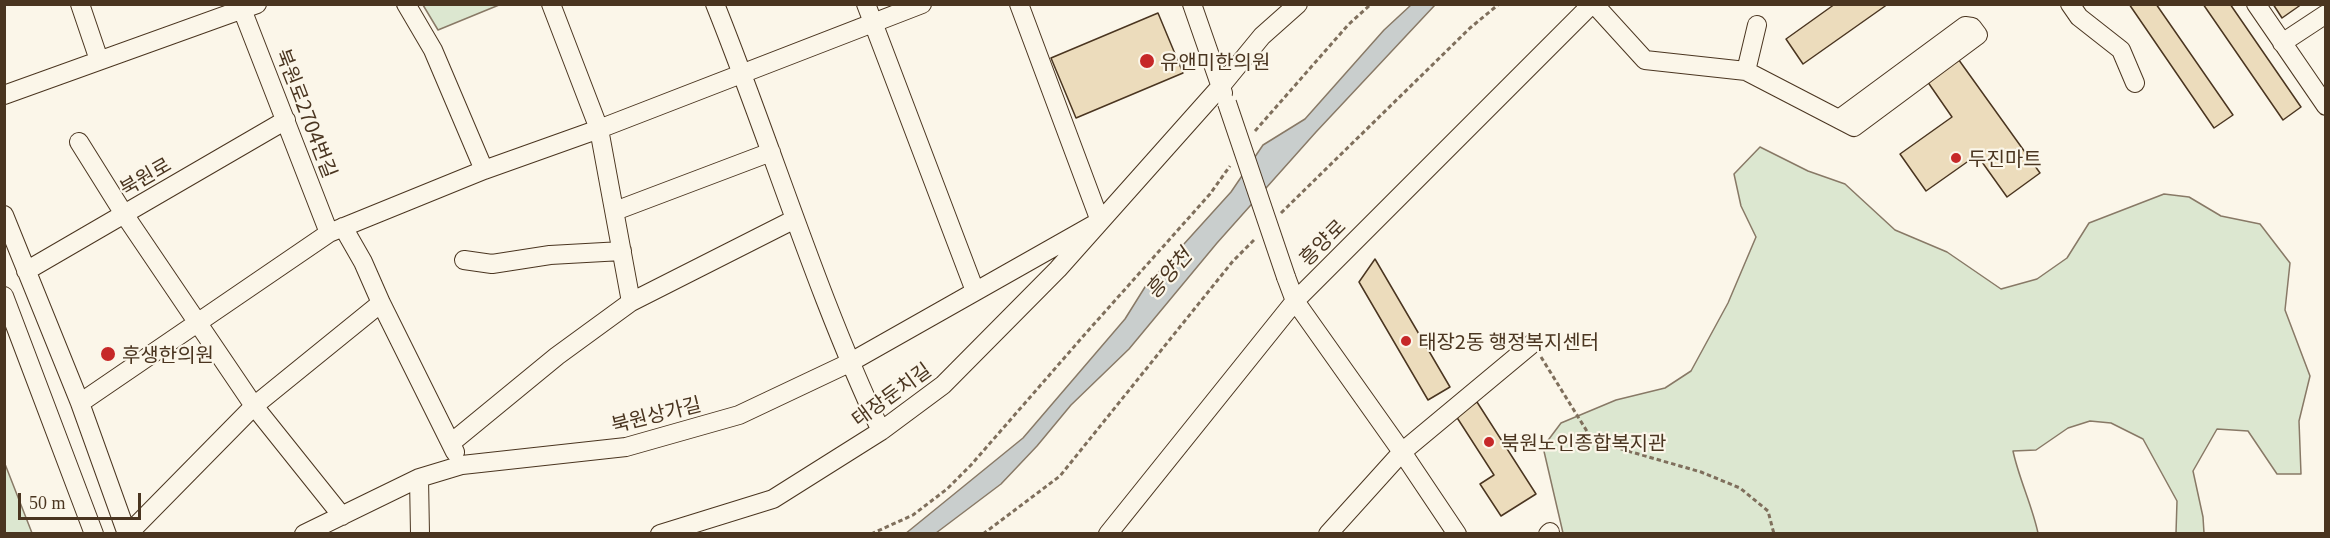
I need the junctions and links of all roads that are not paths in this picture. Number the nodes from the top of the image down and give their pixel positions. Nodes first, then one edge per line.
1 (80, 4) edge
2 (406, 4) edge
3 (551, 4) edge
4 (714, 4) edge
5 (866, 4) edge
6 (922, 4) edge
7 (1019, 4) edge
8 (1192, 4) edge
9 (1298, 4) edge
10 (1593, 4) edge
11 (2070, 4) edge
12 (2256, 4) edge
13 (246, 6) edge
14 (2325, 14) edge
15 (873, 24) junction
16 (1757, 25) dead end
17 (2283, 43) junction
18 (99, 60) junction
19 (1746, 71) junction
20 (743, 74) junction
21 (2135, 83) dead end
22 (1224, 94) junction
23 (4, 96) edge
24 (2325, 106) edge
25 (286, 120) junction
26 (1847, 123) junction
27 (599, 129) junction
28 (79, 142) dead end
29 (771, 153) junction
30 (484, 170) junction
31 (615, 211) junction
32 (124, 214) junction
33 (4, 215) edge
34 (795, 219) junction
35 (1100, 221) junction
36 (336, 230) junction
37 (622, 251) junction
38 (464, 260) dead end
39 (26, 271) junction
40 (975, 291) junction
41 (4, 296) edge
42 (1295, 301) junction
43 (631, 302) junction
44 (381, 303) junction
45 (196, 322) junction
46 (1533, 343) road end
47 (849, 363) junction
48 (80, 404) junction
49 (254, 406) junction
50 (881, 431) junction
51 (451, 443) junction
52 (1402, 452) junction
53 (462, 465) junction
54 (419, 478) junction
55 (342, 516) junction
56 (93, 534) edge
57 (127, 534) edge
58 (304, 534) edge
59 (420, 534) edge
60 (660, 534) edge
61 (1108, 534) edge
62 (1328, 534) edge
63 (1457, 534) edge

1 - 18 street
2 - 30 street
3 - 27 street
4 - 20 street
5 - 15 street
6 - 15 street
7 - 35 street
8 - 22 street
9 - 22 street, 태장둔치길
10 - 19 street
10 - 42 street, 흥양로
11 - 21 street
12 - 17 street
13 - 18 street
13 - 25 street, 북원로2704번길
14 - 17 street
15 - 20 street
15 - 40 street
16 - 19 street
17 - 24 street
18 - 23 street
19 - 26 street
20 - 27 street
20 - 29 street
22 - 35 street, 태장둔치길
22 - 42 street, bridge
25 - 32 street, 북원로
25 - 36 street, 북원로2704번길
26 - 26 street
27 - 30 street
27 - 31 street
28 - 32 street
29 - 31 street
29 - 34 street
30 - 36 street
31 - 37 street
32 - 39 street, 북원로
32 - 45 street
33 - 39 street
34 - 43 street
34 - 47 street
35 - 40 street, 북원상가길
35 - 50 street, 태장둔치길
36 - 44 street
36 - 45 street
37 - 38 street
37 - 43 street
39 - 48 street
40 - 47 street, 북원상가길
41 - 56 street
42 - 52 street
42 - 61 street, 흥양로
43 - 51 street
44 - 49 street
44 - 51 street
45 - 48 street
45 - 49 street
46 - 52 street
47 - 50 street
47 - 53 street, 북원상가길
48 - 57 street
49 - 55 street
49 - 57 street
50 - 60 street, 태장둔치길
51 - 53 street
52 - 62 street
52 - 63 street
53 - 54 street, 북원상가길
54 - 55 street, 북원상가길
54 - 59 street
55 - 58 street, 북원상가길

